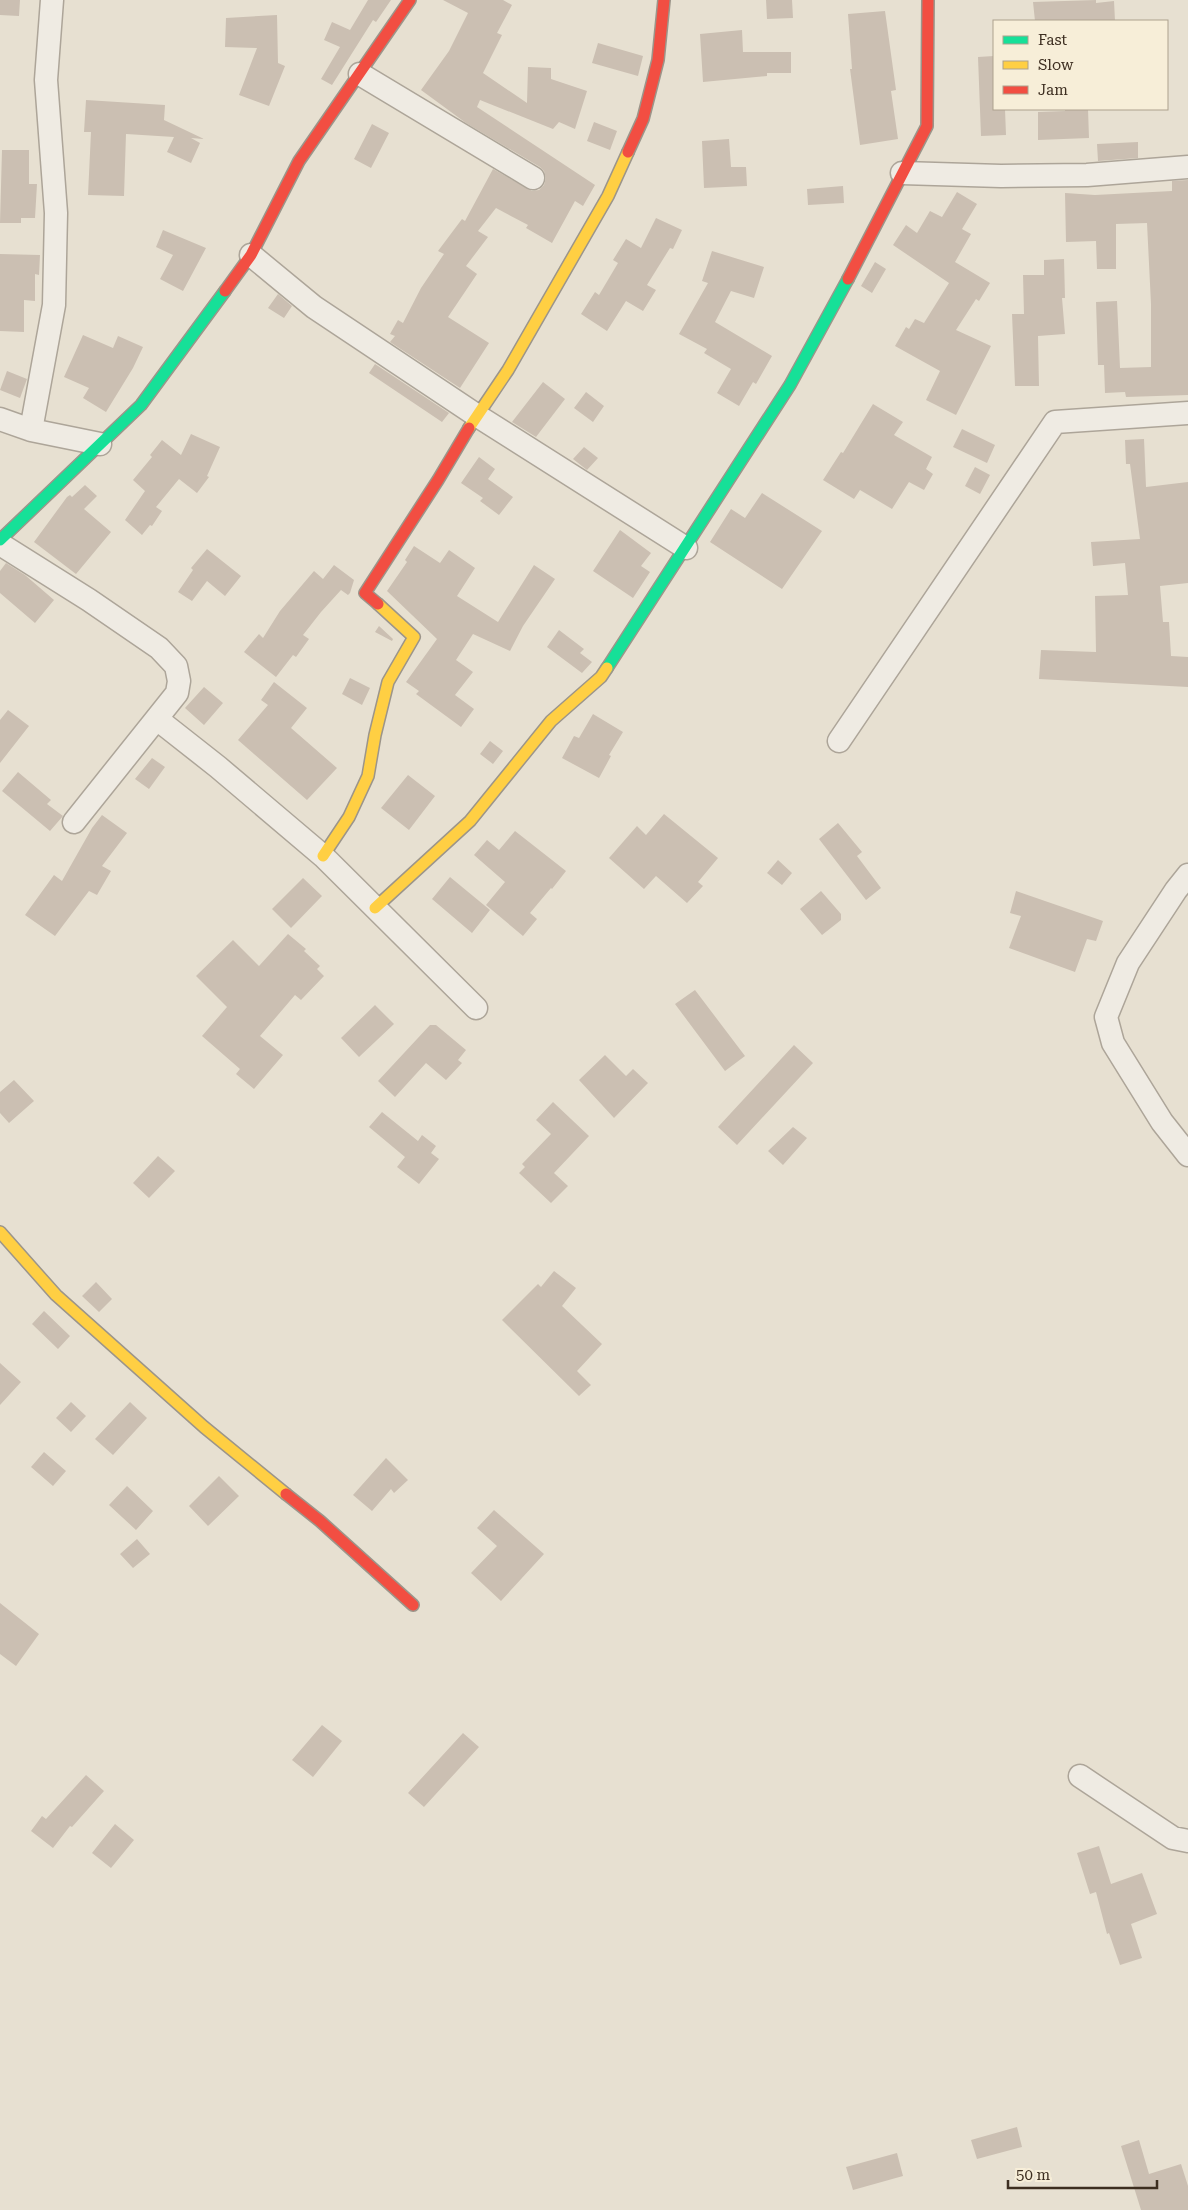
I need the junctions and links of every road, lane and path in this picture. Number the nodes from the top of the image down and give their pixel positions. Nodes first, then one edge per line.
1 (52, 0) edge
2 (410, 0) edge
3 (664, 0) edge
4 (928, 0) edge
5 (360, 74) junction
6 (1188, 167) edge
7 (902, 173) junction
8 (533, 178) dead end
9 (251, 256) junction
10 (1188, 414) edge
11 (476, 415) junction
12 (0, 419) edge
13 (31, 430) junction
14 (100, 444) junction
15 (0, 540) edge
16 (0, 544) edge
17 (686, 548) junction
18 (157, 719) junction
19 (839, 741) dead end
20 (74, 822) dead end
21 (323, 856) junction
22 (1188, 875) edge
23 (374, 908) junction
24 (476, 1008) dead end
25 (1188, 1155) edge
26 (0, 1232) edge
27 (413, 1605) dead end
28 (1080, 1776) dead end
29 (1188, 1841) edge

1 - 13 street
2 - 5 street
3 - 11 street
4 - 7 street
5 - 8 street
5 - 9 street
6 - 7 street
7 - 17 street
9 - 11 street
9 - 14 street
10 - 19 street
11 - 17 street
11 - 21 street
12 - 13 street
13 - 14 street
14 - 15 street
16 - 18 street
17 - 23 street
18 - 20 street
18 - 21 street
21 - 23 street
22 - 25 street
23 - 24 street
26 - 27 street
28 - 29 street

